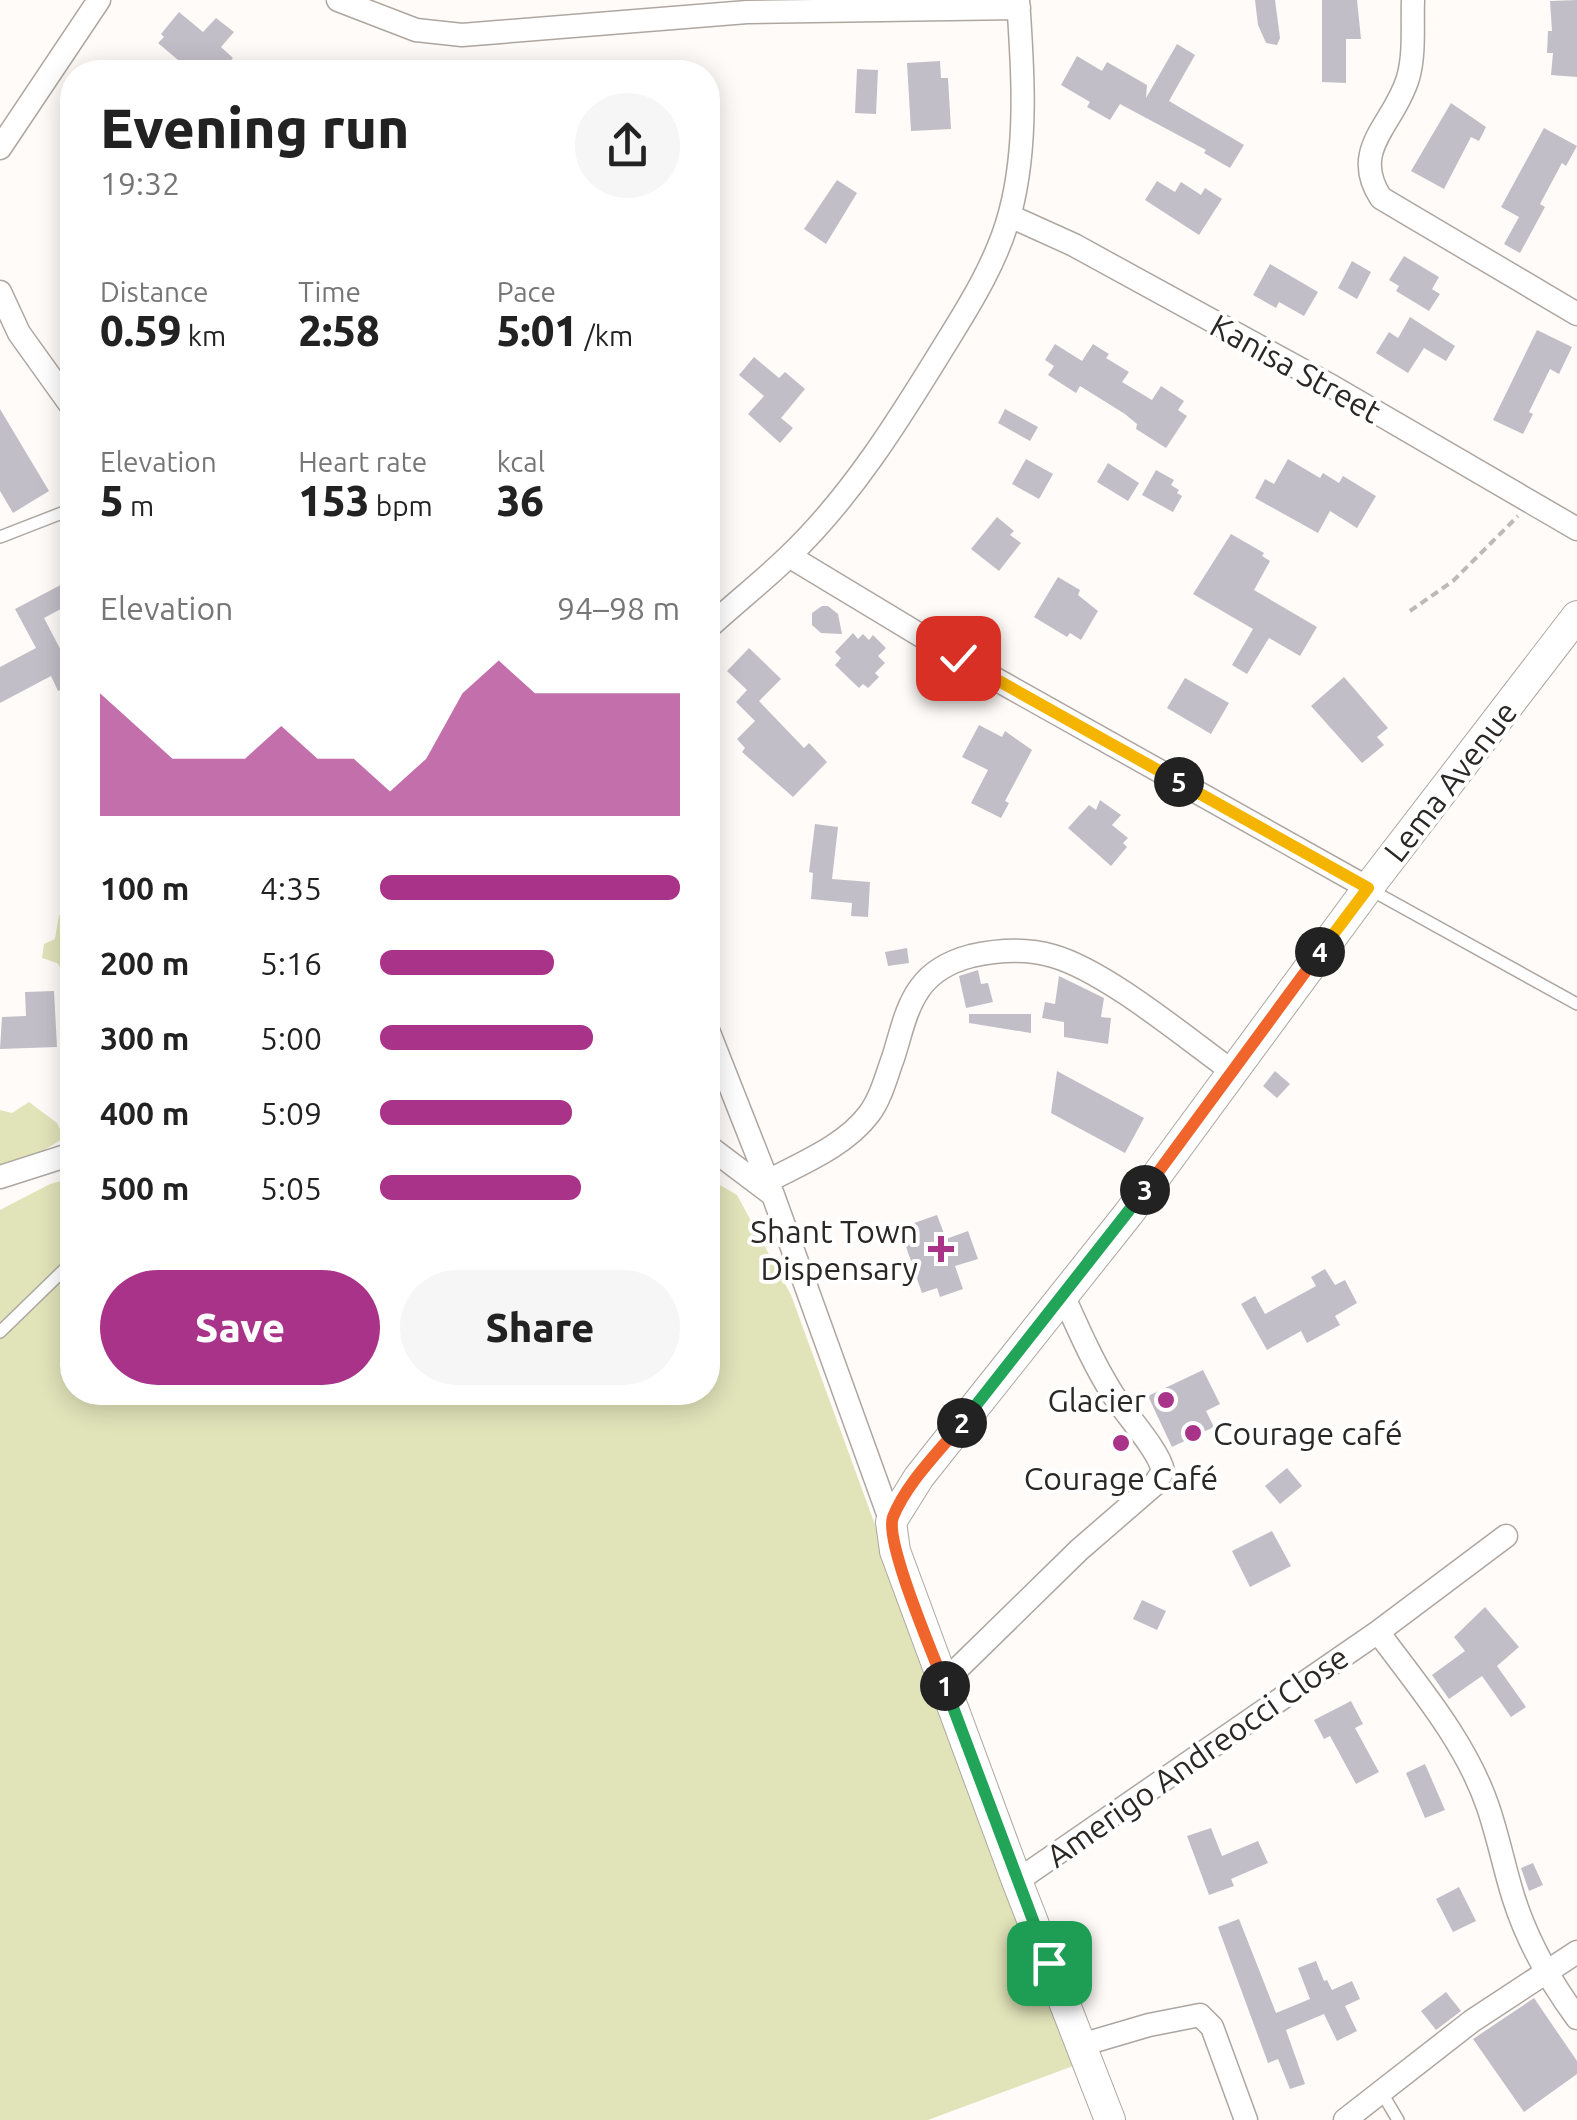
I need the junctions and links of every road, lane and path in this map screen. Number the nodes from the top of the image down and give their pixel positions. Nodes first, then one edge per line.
1 (99, 0) edge
2 (338, 0) edge
3 (1413, 0) edge
4 (1018, 4) edge
5 (746, 6) edge
6 (0, 148) edge
7 (1010, 216) junction
8 (0, 292) edge
9 (1577, 314) edge
10 (60, 392) edge
11 (1532, 502) junction
12 (60, 514) edge
13 (1577, 529) edge
14 (0, 536) edge
15 (788, 556) junction
16 (1410, 611) dead end
17 (1577, 616) edge
18 (720, 617) edge
19 (1368, 888) junction
20 (1577, 1004) edge
21 (720, 1060) edge
22 (1232, 1071) junction
23 (720, 1154) edge
24 (60, 1158) edge
25 (0, 1177) edge
26 (771, 1188) junction
27 (60, 1274) edge
28 (1064, 1295) junction
29 (0, 1332) edge
30 (891, 1522) junction
31 (1506, 1536) dead end
32 (1378, 1632) junction
33 (943, 1683) junction
34 (1016, 1881) junction
35 (1577, 1952) edge
36 (1546, 1973) junction
37 (1577, 2018) edge
38 (1082, 2046) junction
39 (1382, 2093) junction
40 (1110, 2120) edge
41 (1246, 2120) edge
42 (1346, 2120) edge
43 (1398, 2120) edge

1 - 6 street
2 - 5 street
3 - 9 street
4 - 5 street
4 - 7 street
7 - 11 street, Kanisa Street
7 - 15 street
8 - 10 street
11 - 13 street, Kanisa Street
11 - 16 path
12 - 14 lane
15 - 18 street
15 - 19 street
17 - 19 main road, Lema Avenue
19 - 20 lane
19 - 22 main road, Lema Avenue
21 - 26 street
22 - 26 street
22 - 28 main road, Lema Avenue
23 - 26 street
24 - 25 street
26 - 30 street
27 - 29 lane
28 - 30 main road, Lema Avenue
28 - 33 street
30 - 33 main road
31 - 32 street, Amerigo Andreocci Close
32 - 34 street, Amerigo Andreocci Close
32 - 36 street, Amerigo Andreocci Close
33 - 34 main road
34 - 38 main road
35 - 36 street
36 - 37 street, Amerigo Andreocci Close
36 - 39 street
38 - 40 main road
38 - 41 street
39 - 42 street
39 - 43 lane

